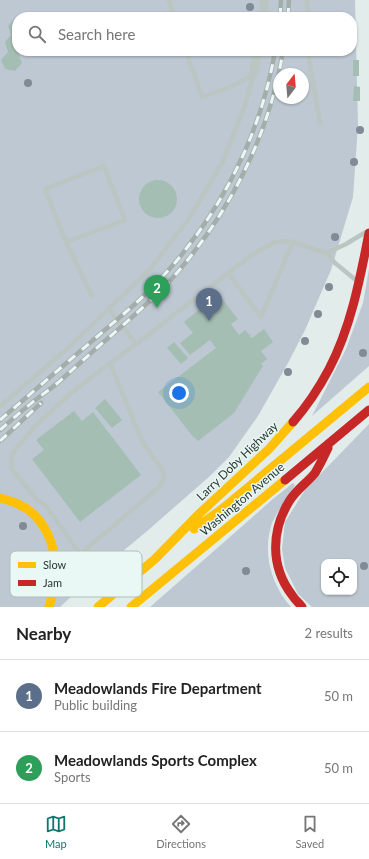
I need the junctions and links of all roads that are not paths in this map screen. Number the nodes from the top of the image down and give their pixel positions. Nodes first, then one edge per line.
1 (168, 0) edge
2 (264, 0) edge
3 (307, 0) edge
4 (172, 12) edge
5 (264, 12) edge
6 (308, 12) edge
7 (188, 56) edge
8 (257, 56) edge
9 (309, 56) edge
10 (253, 75) junction
11 (320, 123) dead end
12 (369, 232) edge
13 (66, 242) junction
14 (293, 242) junction
15 (326, 253) junction
16 (228, 273) junction
17 (359, 283) junction
18 (92, 296) dead end
19 (108, 308) junction
20 (136, 344) junction
21 (110, 363) junction
22 (369, 387) edge
23 (0, 406) edge
24 (369, 410) edge
25 (331, 442) junction
26 (0, 498) edge
27 (54, 551) edge
28 (78, 551) edge
29 (84, 551) edge
30 (155, 559) junction
31 (142, 570) edge
32 (52, 597) edge
33 (110, 597) edge
34 (49, 607) edge
35 (98, 607) edge
36 (131, 607) edge
37 (302, 607) edge

1 - 4 lane
2 - 5 street
3 - 6 lane
7 - 10 lane
8 - 10 street
9 - 11 lane
10 - 19 lane
12 - 15 lane
12 - 17 main road, Larry Doby Highway
13 - 13 lane
13 - 18 lane
14 - 15 lane
14 - 16 lane
14 - 16 lane
15 - 17 lane
16 - 20 lane
17 - 30 main road, Larry Doby Highway
19 - 20 lane
19 - 23 lane
20 - 21 lane
21 - 28 lane
21 - 29 lane
22 - 30 main road, Washington Avenue
24 - 25 main road, Washington Avenue
25 - 36 main road, Washington Avenue
25 - 37 main road
26 - 27 main road
30 - 31 main road, Larry Doby Highway
32 - 34 main road
33 - 35 main road, Larry Doby Highway

